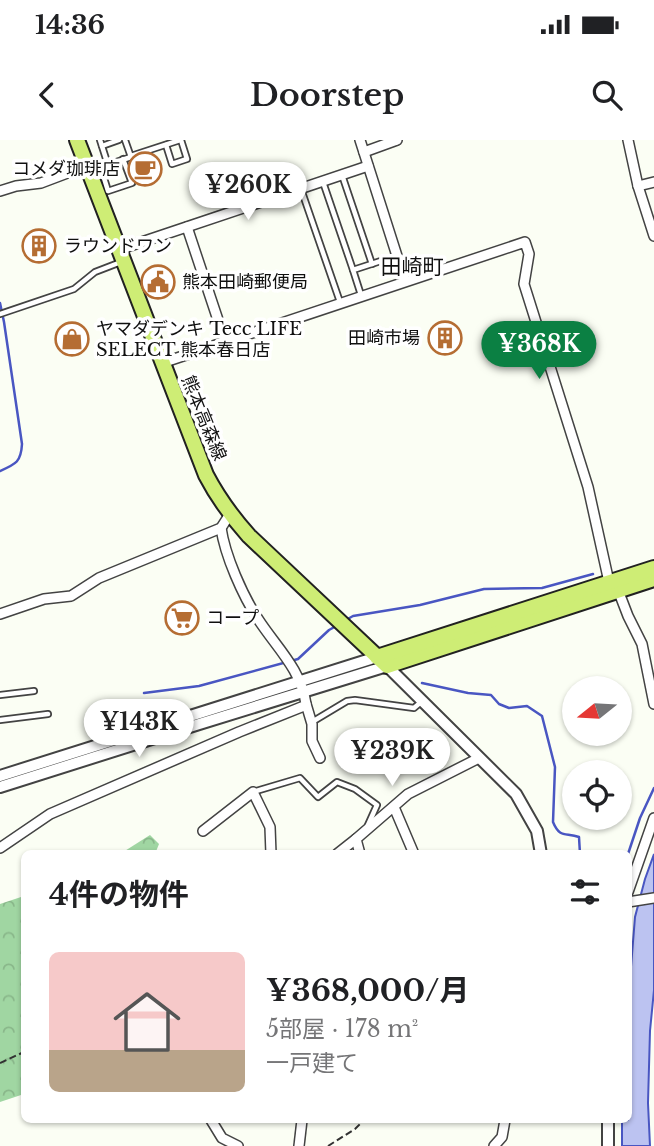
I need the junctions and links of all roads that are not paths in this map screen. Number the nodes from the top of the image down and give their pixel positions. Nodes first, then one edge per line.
1 (77, 140) edge
2 (119, 140) edge
3 (125, 140) edge
4 (180, 140) edge
5 (360, 140) edge
6 (397, 140) edge
7 (628, 140) edge
8 (101, 143) edge
9 (166, 145) junction
10 (364, 152) junction
11 (131, 157) junction
12 (123, 159) junction
13 (106, 165) junction
14 (368, 166) junction
15 (87, 169) junction
16 (342, 175) junction
17 (323, 181) junction
18 (654, 182) edge
19 (638, 186) junction
20 (301, 189) junction
21 (0, 191) edge
22 (187, 227) junction
23 (654, 236) edge
24 (120, 256) junction
25 (397, 256) junction
26 (371, 262) junction
27 (352, 268) junction
28 (405, 281) junction
29 (361, 296) junction
30 (340, 303) junction
31 (0, 314) edge
32 (225, 341) junction
33 (162, 363) junction
34 (230, 514) junction
35 (221, 528) junction
36 (654, 568) edge
37 (654, 579) edge
38 (613, 586) junction
39 (0, 614) edge
40 (382, 662) junction
41 (34, 691) dead end
42 (303, 692) junction
43 (0, 695) edge
44 (422, 701) junction
45 (654, 704) edge
46 (48, 714) dead end
47 (0, 720) edge
48 (311, 722) junction
49 (92, 752) junction
50 (320, 758) dead end
51 (480, 758) junction
52 (0, 776) edge
53 (0, 787) edge
54 (253, 792) junction
55 (394, 807) junction
56 (654, 818) edge
57 (203, 831) dead end
58 (365, 833) junction
59 (356, 839) junction
60 (0, 848) edge
61 (271, 850) edge
62 (342, 850) edge
63 (359, 850) edge
64 (412, 850) edge
65 (540, 850) edge
66 (632, 881) edge
67 (654, 898) edge
68 (632, 902) edge
69 (213, 1123) edge
70 (302, 1123) edge
71 (504, 1123) edge
72 (608, 1123) edge
73 (238, 1146) edge
74 (299, 1146) edge
75 (494, 1146) edge
76 (608, 1146) edge

1 - 15 main road, 熊本高森線
2 - 8 lane
3 - 11 lane
4 - 9 lane
4 - 9 lane
5 - 10 street
6 - 10 street
7 - 19 street
8 - 13 lane
9 - 11 lane
10 - 14 street
11 - 12 lane
12 - 13 lane
12 - 13 lane
13 - 15 lane
14 - 16 street
14 - 25 street
15 - 21 street
15 - 24 main road, 熊本高森線
16 - 17 street
16 - 26 lane
17 - 20 street
17 - 27 lane
18 - 19 street
19 - 23 street
20 - 22 street
20 - 30 lane
22 - 24 street
22 - 32 street
24 - 31 lane
24 - 33 main road, 熊本高森線
25 - 26 lane
25 - 28 street
26 - 27 lane
27 - 29 lane
28 - 29 street
28 - 38 street
29 - 30 street
30 - 32 street
32 - 33 street
33 - 34 main road, 熊本高森線
34 - 35 street
34 - 40 main road, 熊本高森線
35 - 39 street
35 - 42 street
36 - 38 main road
37 - 38 main road
38 - 40 main road
38 - 45 street
40 - 42 street
40 - 44 street
41 - 43 lane
42 - 48 street
42 - 49 street
42 - 60 street
44 - 48 lane
44 - 51 street
46 - 47 lane
48 - 50 street
49 - 52 street
49 - 53 street
51 - 55 street
51 - 65 street
54 - 57 street
54 - 58 lane
54 - 61 street
55 - 58 street
55 - 64 street
56 - 66 street
58 - 59 street
59 - 62 street
59 - 63 street
67 - 68 street
69 - 73 street
70 - 74 street
71 - 75 street
72 - 76 street

